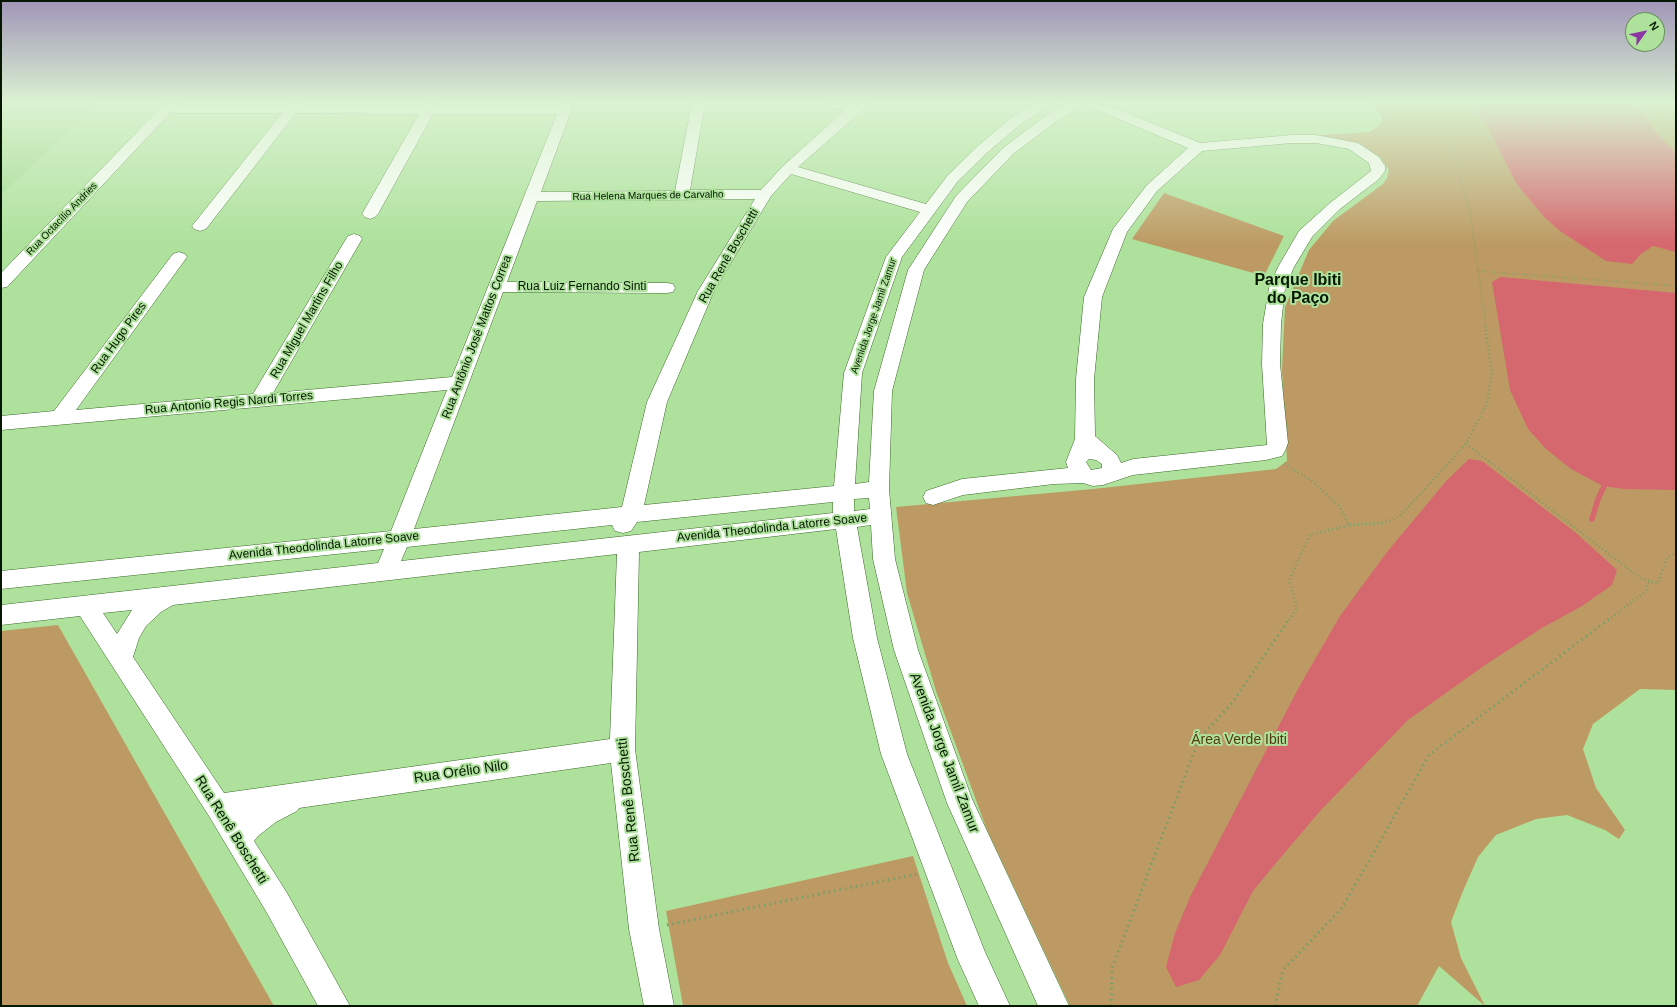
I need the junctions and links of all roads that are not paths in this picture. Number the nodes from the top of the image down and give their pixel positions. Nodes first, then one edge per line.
1 (128, 150) edge
2 (260, 150) edge
3 (406, 150) edge
4 (550, 150) edge
5 (690, 150) edge
6 (809, 150) edge
7 (982, 150) edge
8 (1009, 150) edge
9 (1195, 150) edge
10 (1360, 150) edge
11 (788, 169) junction
12 (765, 194) junction
13 (682, 195) junction
14 (532, 197) junction
15 (929, 210) junction
16 (370, 214) dead end
17 (200, 226) dead end
18 (354, 239) dead end
19 (179, 257) dead end
20 (1, 283) edge
21 (497, 287) junction
22 (667, 288) dead end
23 (458, 383) junction
24 (259, 401) junction
25 (60, 418) junction
26 (1, 423) edge
27 (848, 455) junction
28 (880, 456) junction
29 (1081, 458) junction
30 (878, 489) junction
31 (844, 493) junction
32 (807, 496) junction
33 (933, 497) dead end
34 (631, 515) junction
35 (881, 516) junction
36 (844, 520) junction
37 (399, 539) junction
38 (664, 540) junction
39 (628, 544) junction
40 (585, 549) junction
41 (884, 559) junction
42 (852, 563) junction
43 (386, 572) junction
44 (6, 582) edge
45 (168, 596) junction
46 (86, 606) junction
47 (1, 615) edge
48 (121, 658) junction
49 (622, 749) junction
50 (301, 795) junction
51 (218, 807) junction
52 (238, 842) junction
53 (335, 1006) edge
54 (659, 1006) edge
55 (995, 1006) edge
56 (1054, 1006) edge

1 - 20 street, Rua Octacílio Andries
2 - 17 street
3 - 16 street
4 - 14 street, Rua Antônio José Mattos Correa
5 - 13 street
6 - 11 street, Rua Renê Boschetti
7 - 15 street, Avenida Jorge Jamil Zamur
8 - 28 street, Avenida Jorge Jamil Zamur
9 - 29 street
10 - 29 street
11 - 12 street, Rua Renê Boschetti
11 - 15 street
12 - 13 street, Rua Helena Marques de Carvalho
12 - 34 street, Rua Renê Boschetti
13 - 14 street, Rua Helena Marques de Carvalho
14 - 21 street, Rua Antônio José Mattos Correa
15 - 27 street, Avenida Jorge Jamil Zamur
18 - 24 street, Rua Miguel Martins Filho
19 - 25 street, Rua Hugo Pires
21 - 22 street, Rua Luiz Fernando Sinti
21 - 23 street, Rua Antônio José Mattos Correa
23 - 24 street, Rua Antonio Regis Nardi Torres
23 - 37 street, Rua Antônio José Mattos Correa
24 - 25 street, Rua Antonio Regis Nardi Torres
25 - 26 street, Rua Antonio Regis Nardi Torres
27 - 28 street
27 - 31 street, Avenida Jorge Jamil Zamur
28 - 30 street, Avenida Jorge Jamil Zamur
29 - 33 street
30 - 31 street, Avenida Theodolinda Latorre Soave
30 - 35 street, Avenida Jorge Jamil Zamur
31 - 32 street, Avenida Theodolinda Latorre Soave
31 - 36 street, Avenida Jorge Jamil Zamur
32 - 34 street, Avenida Theodolinda Latorre Soave
32 - 38 street, Avenida Theodolinda Latorre Soave
34 - 37 street, Avenida Theodolinda Latorre Soave
34 - 40 street, Avenida Theodolinda Latorre Soave
35 - 36 street, Avenida Theodolinda Latorre Soave
35 - 41 street, Avenida Jorge Jamil Zamur
36 - 38 street, Avenida Theodolinda Latorre Soave
36 - 42 street, Avenida Jorge Jamil Zamur
37 - 43 street, Rua Antônio José Mattos Correa
37 - 44 street, Avenida Theodolinda Latorre Soave
38 - 39 street, Avenida Theodolinda Latorre Soave
39 - 40 street, Avenida Theodolinda Latorre Soave
39 - 49 street, Rua Renê Boschetti
40 - 43 street, Avenida Theodolinda Latorre Soave
41 - 42 street
41 - 56 street, Avenida Jorge Jamil Zamur
42 - 55 street, Avenida Jorge Jamil Zamur
43 - 45 street, Avenida Theodolinda Latorre Soave
45 - 46 street, Avenida Theodolinda Latorre Soave
45 - 48 street
46 - 47 street, Avenida Theodolinda Latorre Soave
46 - 48 street, Rua Renê Boschetti
48 - 51 street, Rua Renê Boschetti
49 - 50 street, Rua Orélio Nilo
49 - 54 street, Rua Renê Boschetti
50 - 51 street, Rua Orélio Nilo
50 - 52 street, Rua Orélio Nilo
51 - 52 street, Rua Renê Boschetti
52 - 53 street, Rua Renê Boschetti

